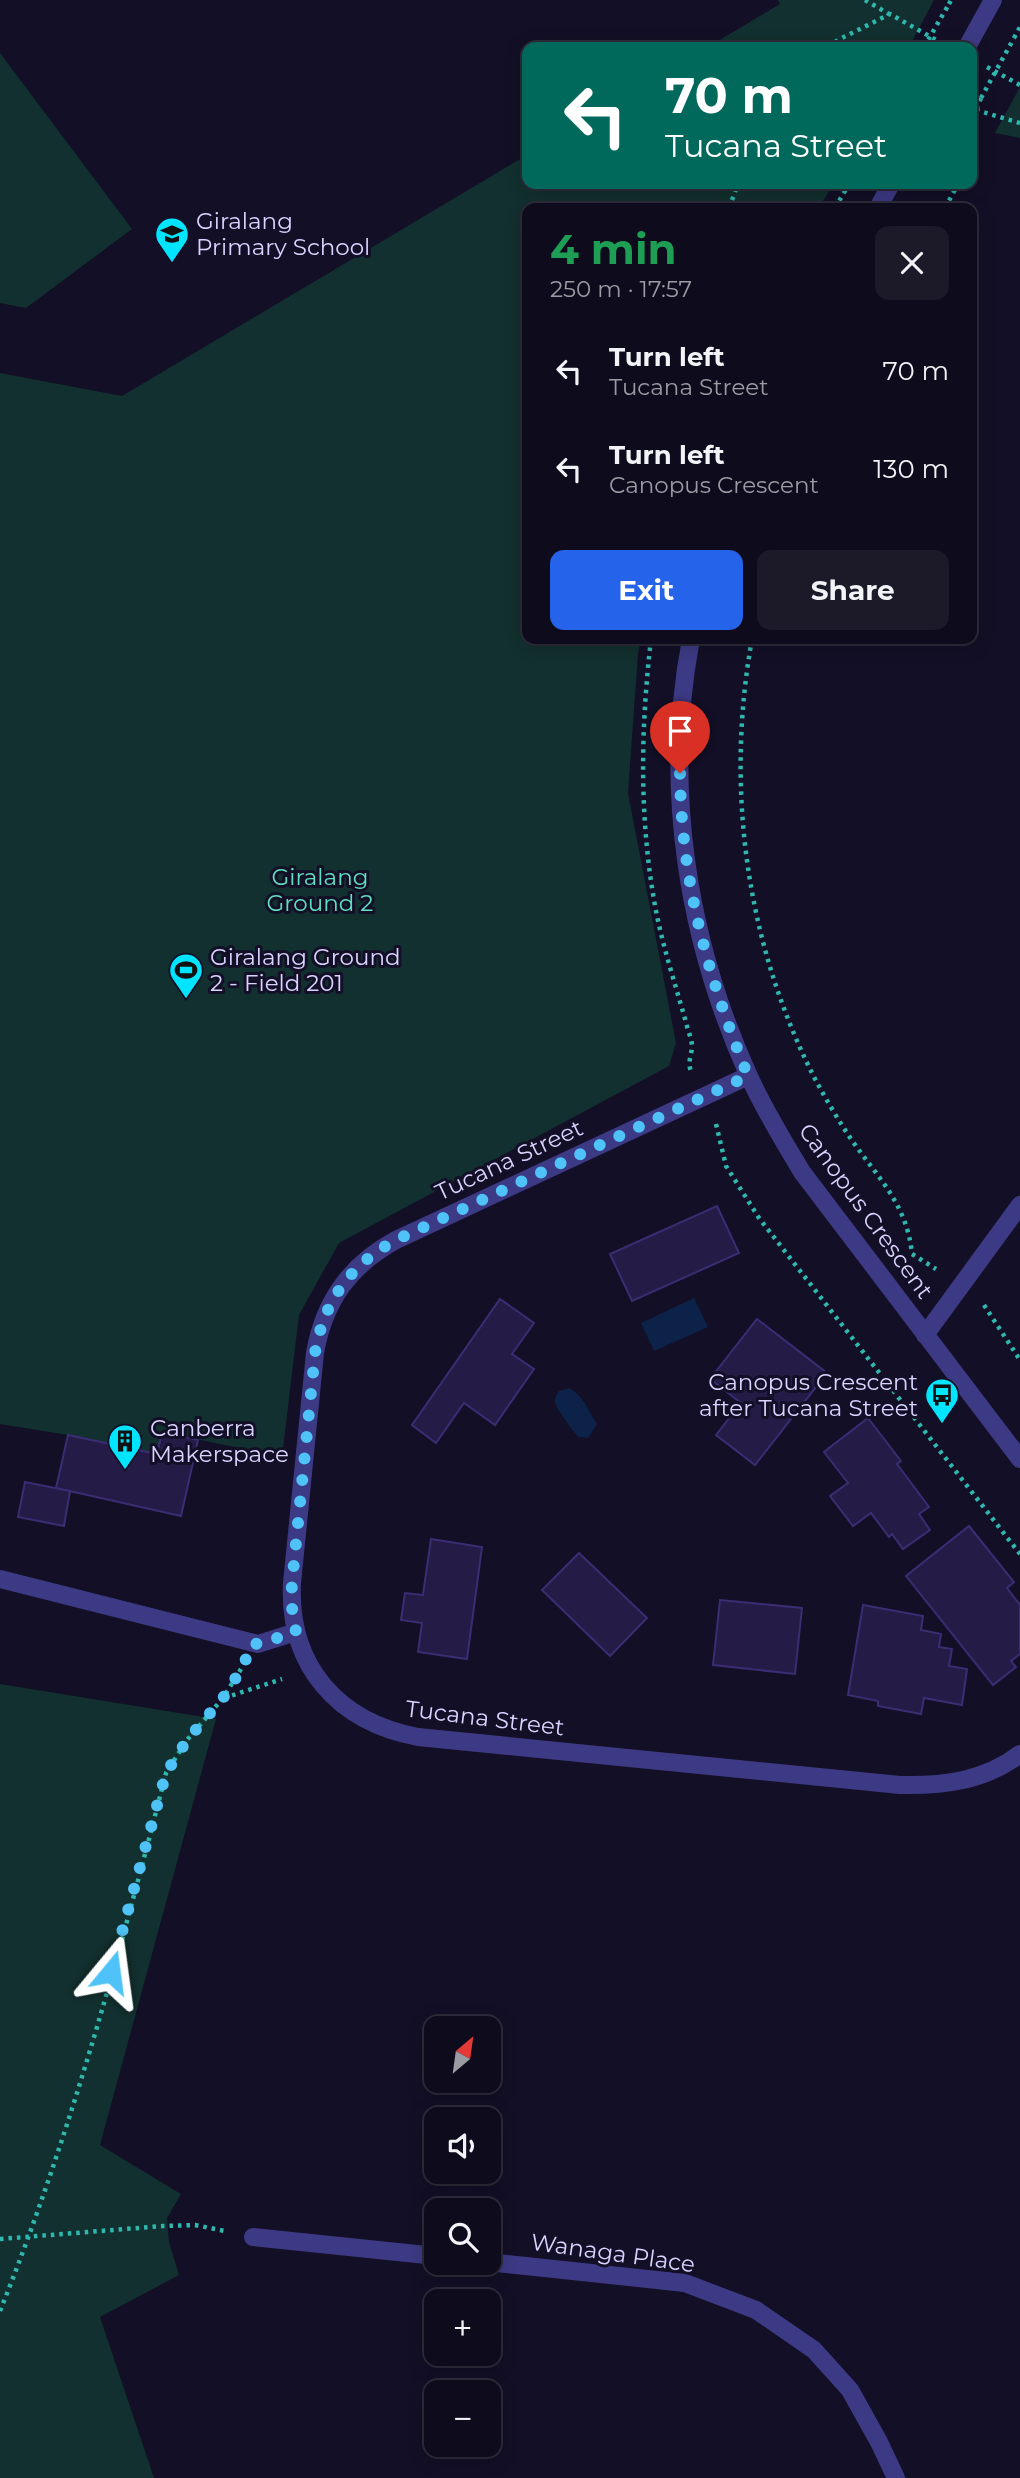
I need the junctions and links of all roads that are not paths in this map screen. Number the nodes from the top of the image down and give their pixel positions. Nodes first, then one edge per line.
1 (993, 0) edge
2 (970, 42) edge
3 (690, 644) edge
4 (748, 1076) junction
5 (1020, 1205) edge
6 (925, 1335) junction
7 (1020, 1459) edge
8 (0, 1579) edge
9 (296, 1632) junction
10 (1020, 1754) edge
11 (253, 2237) road end
12 (424, 2255) edge
13 (501, 2263) edge
14 (896, 2478) edge

1 - 2 street
3 - 4 street, Canopus Crescent
4 - 6 street, Canopus Crescent
4 - 9 street, Tucana Street
5 - 6 street
6 - 7 street, Canopus Crescent
8 - 9 street
9 - 10 street, Tucana Street
11 - 12 street
13 - 14 street, Wanaga Place

